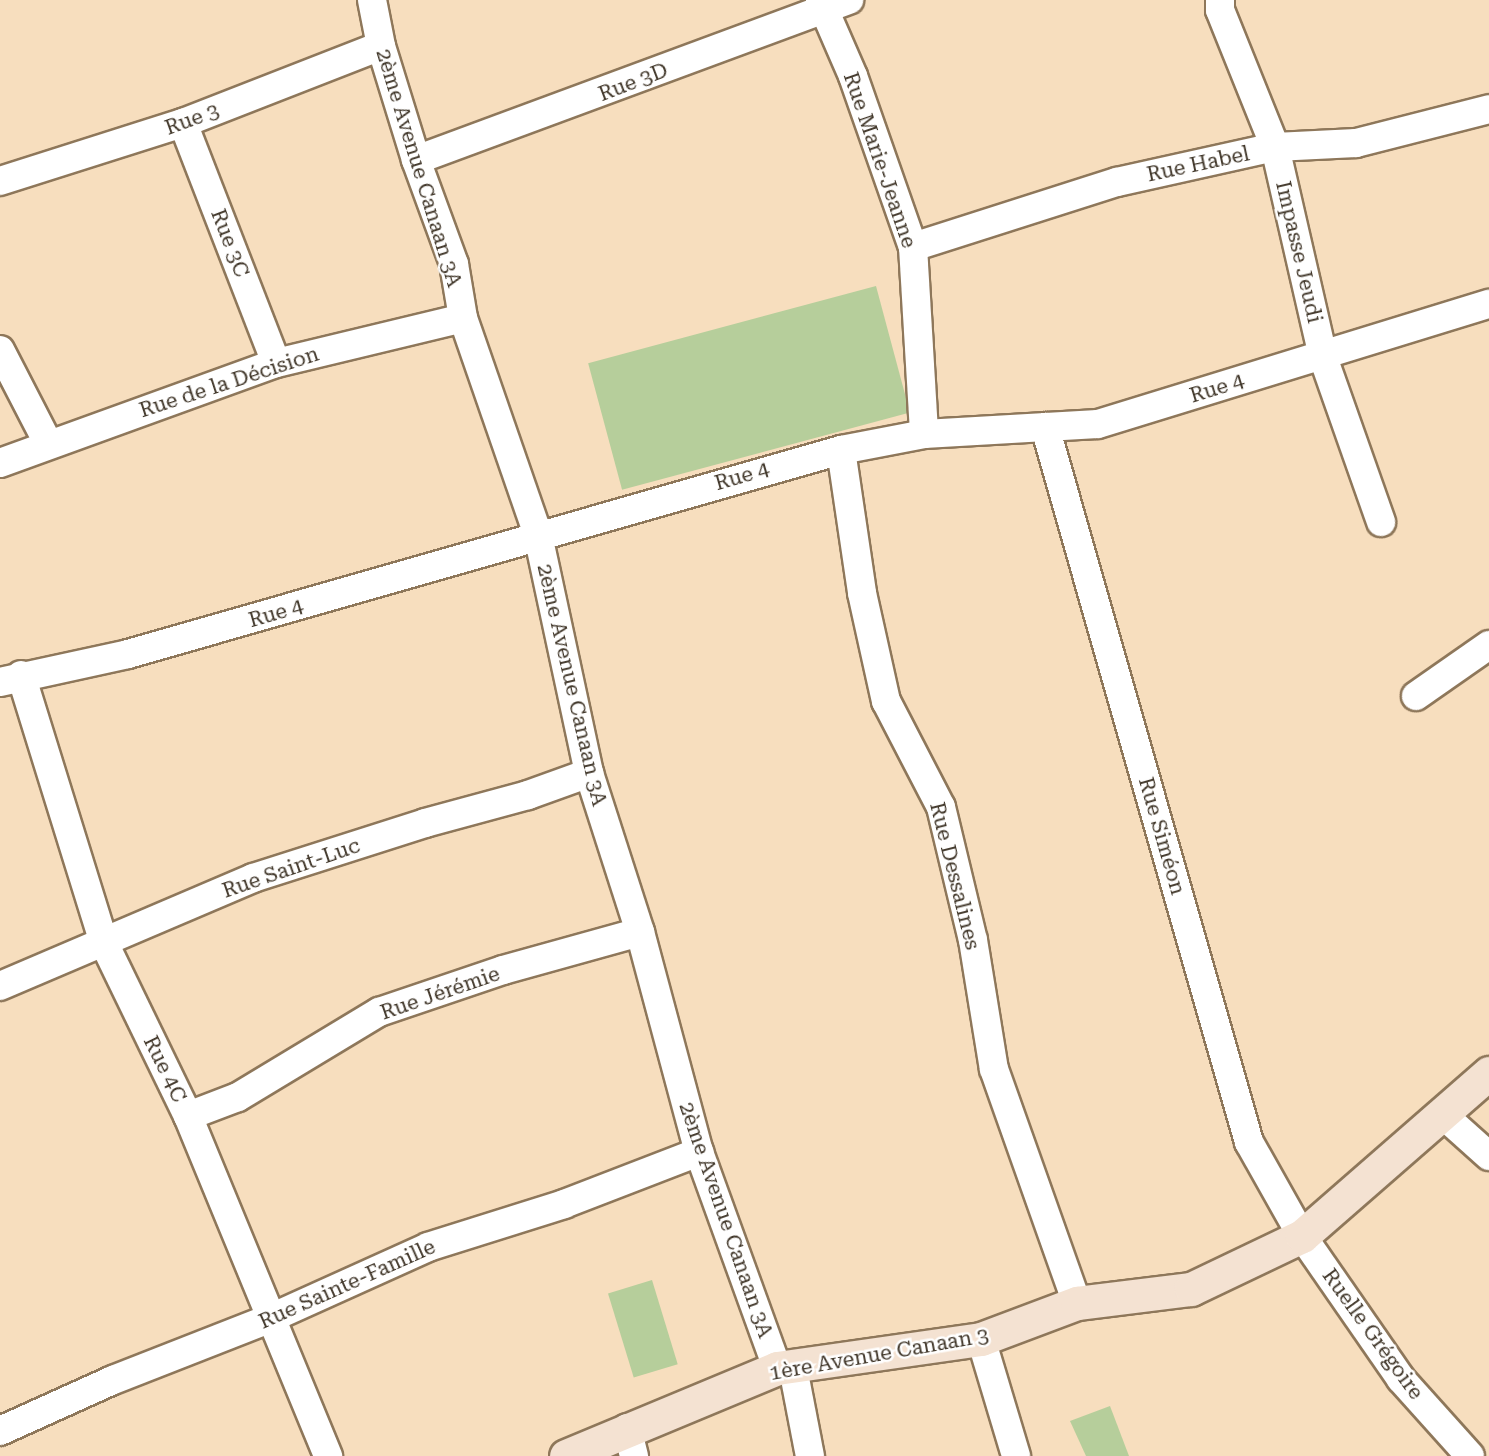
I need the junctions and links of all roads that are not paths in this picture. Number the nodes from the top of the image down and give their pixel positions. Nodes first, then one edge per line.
1 (372, 0) edge
2 (1220, 0) edge
3 (831, 3) edge
4 (381, 46) junction
5 (1489, 109) edge
6 (183, 123) junction
7 (1275, 147) junction
8 (416, 160) junction
9 (0, 181) edge
10 (913, 247) junction
11 (1489, 304) edge
12 (463, 318) junction
13 (0, 350) edge
14 (1323, 357) junction
15 (276, 363) junction
16 (1045, 427) junction
17 (924, 434) junction
18 (48, 443) junction
19 (842, 450) junction
20 (0, 463) edge
21 (1381, 522) dead end
22 (538, 535) junction
23 (1489, 645) edge
24 (10, 679) edge
25 (1416, 696) dead end
26 (589, 773) junction
27 (640, 932) junction
28 (104, 943) junction
29 (0, 986) edge
30 (1489, 1073) edge
31 (1442, 1114) junction
32 (188, 1116) junction
33 (699, 1152) junction
34 (1489, 1156) edge
35 (1302, 1236) junction
36 (1077, 1303) junction
37 (271, 1318) junction
38 (981, 1339) junction
39 (785, 1368) junction
40 (0, 1431) edge
41 (631, 1442) edge
42 (328, 1456) edge
43 (566, 1456) edge
44 (810, 1456) edge
45 (1016, 1456) edge
46 (1470, 1456) edge

1 - 4 street, 2ème Avenue Canaan 3A
2 - 7 street, Impasse Jeudi
3 - 8 street, Rue 3D
3 - 10 street, Rue Marie-Jeanne
4 - 6 street, Rue 3
4 - 8 street, 2ème Avenue Canaan 3A
5 - 7 street, Rue Habel
6 - 9 street, Rue 3
6 - 15 street, Rue 3C
7 - 10 street, Rue Habel
7 - 14 street, Impasse Jeudi
8 - 12 street, 2ème Avenue Canaan 3A
10 - 17 street, Rue Marie-Jeanne
11 - 14 street, Rue 4
12 - 15 street, Rue de la Décision
12 - 22 street, 2ème Avenue Canaan 3A
13 - 18 street
14 - 16 street, Rue 4
14 - 21 street, Impasse Jeudi
15 - 18 street, Rue de la Décision
16 - 17 street, Rue 4
16 - 35 street, Rue Siméon
17 - 19 street, Rue 4
18 - 20 street, Rue de la Décision
19 - 22 street, Rue 4
19 - 36 street, Rue Dessalines
22 - 24 street, Rue 4
22 - 26 street, 2ème Avenue Canaan 3A
23 - 25 street
24 - 28 street, Rue 4C
26 - 27 street, 2ème Avenue Canaan 3A
26 - 28 street, Rue Saint-Luc
27 - 32 street, Rue Jérémie
27 - 33 street, 2ème Avenue Canaan 3A
28 - 29 street, Rue Saint-Luc
28 - 32 street, Rue 4C
30 - 31 main road, 1ère Avenue Canaan 3
31 - 34 street
31 - 35 main road, 1ère Avenue Canaan 3
32 - 37 street, Rue 4C
33 - 37 street, Rue Sainte-Famille
33 - 39 street, 2ème Avenue Canaan 3A
35 - 36 main road, 1ère Avenue Canaan 3
35 - 46 street, Ruelle Grégoire
36 - 38 main road, 1ère Avenue Canaan 3
37 - 40 street, Rue Sainte-Famille
37 - 42 street, Rue 4C
38 - 39 main road, 1ère Avenue Canaan 3
38 - 45 street
39 - 41 main road, 1ère Avenue Canaan 3
39 - 44 street, 2ème Avenue Canaan 3A
41 - 43 main road, 1ère Avenue Canaan 3

